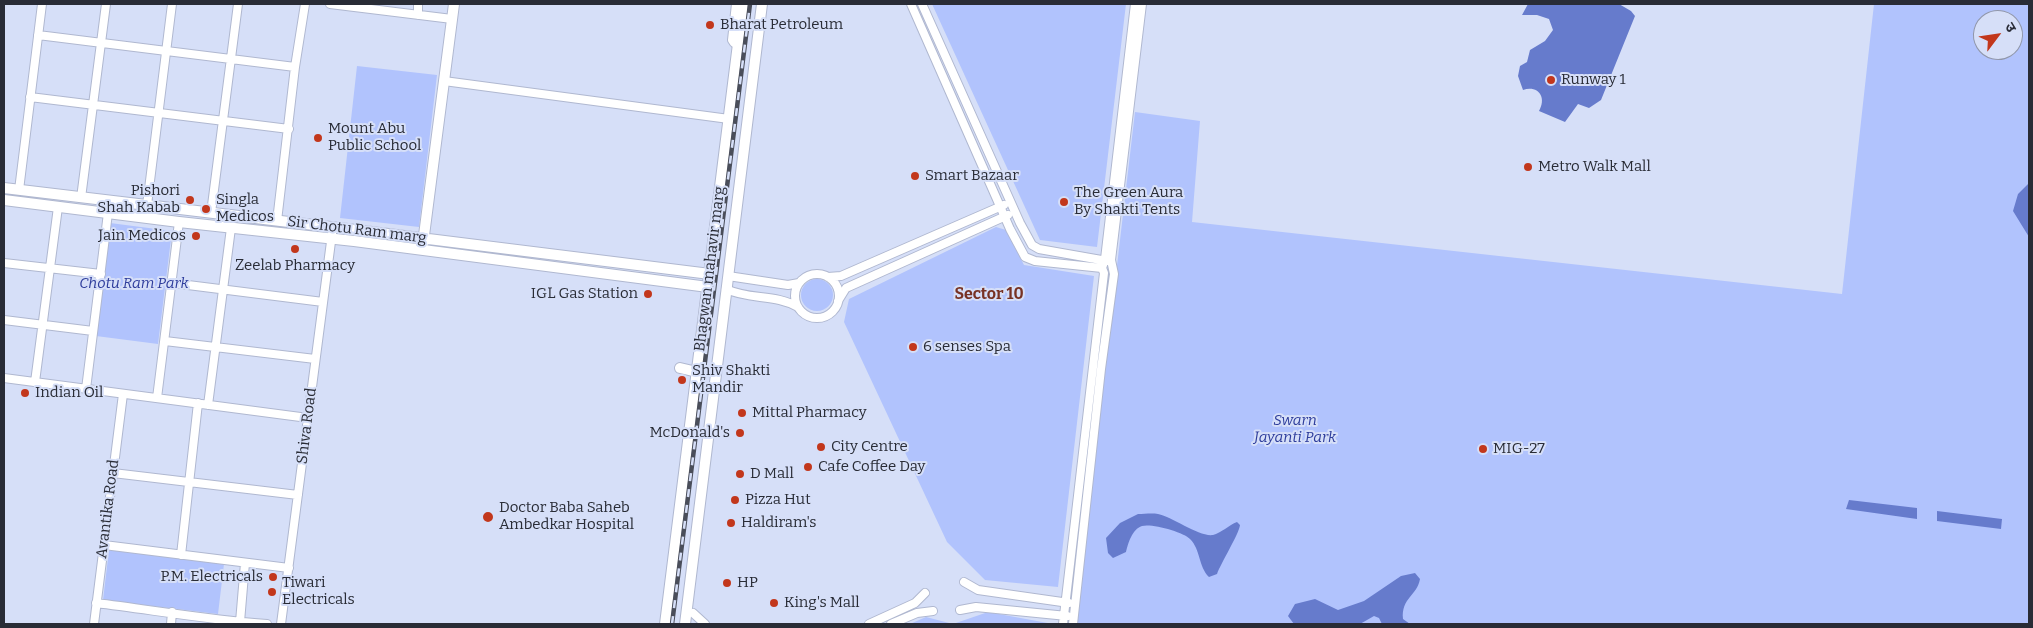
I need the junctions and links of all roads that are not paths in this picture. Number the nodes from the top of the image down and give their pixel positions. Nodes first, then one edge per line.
1 (42, 4) edge
2 (106, 4) edge
3 (172, 4) edge
4 (238, 4) edge
5 (305, 4) edge
6 (330, 4) edge
7 (418, 4) edge
8 (454, 4) edge
9 (736, 4) edge
10 (743, 4) edge
11 (762, 4) edge
12 (911, 4) edge
13 (922, 4) edge
14 (1135, 4) edge
15 (1142, 4) edge
16 (350, 5) edge
17 (418, 15) junction
18 (452, 19) junction
19 (741, 20) junction
20 (760, 21) junction
21 (38, 35) junction
22 (101, 42) junction
23 (738, 43) junction
24 (166, 51) junction
25 (232, 59) junction
26 (295, 66) junction
27 (444, 80) junction
28 (30, 97) junction
29 (93, 104) junction
30 (158, 112) junction
31 (729, 119) junction
32 (223, 120) junction
33 (289, 129) junction
34 (4, 188) edge
35 (19, 190) junction
36 (81, 198) junction
37 (4, 200) edge
38 (1011, 202) junction
39 (147, 206) junction
40 (1001, 206) junction
41 (58, 207) junction
42 (1015, 212) junction
43 (108, 213) junction
44 (211, 213) junction
45 (1005, 216) junction
46 (277, 221) junction
47 (179, 222) junction
48 (333, 227) junction
49 (231, 228) junction
50 (332, 238) junction
51 (424, 238) junction
52 (422, 250) junction
53 (1105, 259) junction
54 (4, 263) edge
55 (1112, 267) junction
56 (49, 268) junction
57 (1102, 268) junction
58 (100, 274) junction
59 (710, 274) junction
60 (728, 276) junction
61 (828, 277) junction
62 (799, 282) junction
63 (172, 283) junction
64 (708, 287) junction
65 (223, 289) junction
66 (726, 289) junction
67 (838, 301) junction
68 (323, 302) junction
69 (798, 307) junction
70 (4, 320) edge
71 (41, 325) junction
72 (93, 331) junction
73 (164, 340) junction
74 (216, 347) junction
75 (315, 359) junction
76 (680, 368) dead end
77 (697, 372) junction
78 (4, 378) edge
79 (35, 382) junction
80 (86, 389) junction
81 (123, 394) junction
82 (157, 398) junction
83 (198, 404) junction
84 (208, 405) junction
85 (308, 418) junction
86 (113, 473) junction
87 (189, 482) junction
88 (298, 495) junction
89 (104, 545) junction
90 (181, 555) junction
91 (244, 563) junction
92 (289, 568) junction
93 (964, 582) dead end
94 (925, 593) dead end
95 (1066, 602) junction
96 (96, 603) junction
97 (1076, 604) junction
98 (960, 610) dead end
99 (933, 611) dead end
100 (172, 612) junction
101 (693, 613) dead end
102 (1064, 620) edge
103 (1074, 620) edge
104 (240, 622) junction
105 (225, 623) edge
106 (94, 624) edge
107 (171, 624) edge
108 (267, 624) edge
109 (281, 624) edge
110 (665, 624) edge
111 (685, 624) edge
112 (705, 624) edge
113 (869, 624) edge
114 (891, 624) edge

1 - 21 street
2 - 22 street
3 - 24 street
4 - 25 street
5 - 26 street
6 - 16 street
7 - 17 street
8 - 18 street
9 - 23 street
10 - 19 street, Bhagwan mahavir marg
11 - 20 street, Bhagwan mahavir marg
12 - 40 street
13 - 38 street
14 - 53 street
15 - 55 street
16 - 17 street
17 - 18 street
18 - 27 street
19 - 20 street
19 - 23 street, Bhagwan mahavir marg
20 - 60 street, Bhagwan mahavir marg
21 - 22 street
21 - 28 street
22 - 24 street
22 - 29 street
23 - 31 street, Bhagwan mahavir marg
24 - 25 street
24 - 30 street
25 - 26 street
25 - 32 street
26 - 33 street
27 - 31 street
27 - 51 street
28 - 29 street
28 - 35 street
29 - 30 street
29 - 36 street
30 - 32 street
30 - 39 street
31 - 59 street, Bhagwan mahavir marg
32 - 33 street
32 - 44 street
33 - 46 street
34 - 35 street, Sir Chotu Ram marg
35 - 36 street, Sir Chotu Ram marg
36 - 39 street, Sir Chotu Ram marg
37 - 41 street, Sir Chotu Ram marg
38 - 40 street
38 - 42 street
39 - 44 street, Sir Chotu Ram marg
40 - 45 street
40 - 61 street
41 - 43 street, Sir Chotu Ram marg
41 - 56 street
42 - 45 street
42 - 53 street
43 - 47 street, Sir Chotu Ram marg
43 - 58 street
44 - 46 street, Sir Chotu Ram marg
45 - 57 street
45 - 67 street
46 - 48 street, Sir Chotu Ram marg
47 - 49 street, Sir Chotu Ram marg
47 - 63 street
48 - 50 street, Shiva Road
48 - 51 street, Sir Chotu Ram marg
49 - 50 street, Sir Chotu Ram marg
49 - 65 street
50 - 52 street, Sir Chotu Ram marg
50 - 68 street, Shiva Road
51 - 52 street
51 - 59 street, Sir Chotu Ram marg
52 - 64 street, Sir Chotu Ram marg
53 - 55 street
53 - 57 street
54 - 56 street
55 - 97 street
56 - 58 street
56 - 71 street
57 - 95 street
58 - 72 street
59 - 64 street, Bhagwan mahavir marg
60 - 62 street
60 - 66 street, Bhagwan mahavir marg
61 - 62 street
61 - 67 street
62 - 69 street
63 - 65 street
63 - 73 street
64 - 77 street, Bhagwan mahavir marg
65 - 68 street
65 - 74 street
66 - 69 street
66 - 111 street, Bhagwan mahavir marg
67 - 69 street
68 - 75 street, Shiva Road
70 - 71 street
71 - 72 street
71 - 79 street
72 - 80 street
73 - 74 street
73 - 82 street
74 - 75 street
74 - 84 street
75 - 85 street, Shiva Road
76 - 77 street
77 - 110 street, Bhagwan mahavir marg
78 - 79 street
79 - 80 street
80 - 81 street
81 - 82 street
81 - 86 street, Avantika Road
82 - 83 street
83 - 84 street
83 - 87 street
84 - 85 street
85 - 88 street, Shiva Road
86 - 87 street
86 - 89 street, Avantika Road
87 - 88 street
87 - 90 street
88 - 92 street, Shiva Road
89 - 90 street
89 - 96 street, Avantika Road
90 - 91 street
91 - 92 street
91 - 104 street
92 - 109 street, Shiva Road
93 - 95 street
94 - 113 street
95 - 97 street
95 - 102 street
96 - 100 street
96 - 106 street, Avantika Road
97 - 103 street
98 - 102 street
99 - 114 street
100 - 105 street
100 - 107 street
101 - 112 street
102 - 103 street
104 - 105 street
104 - 108 street

